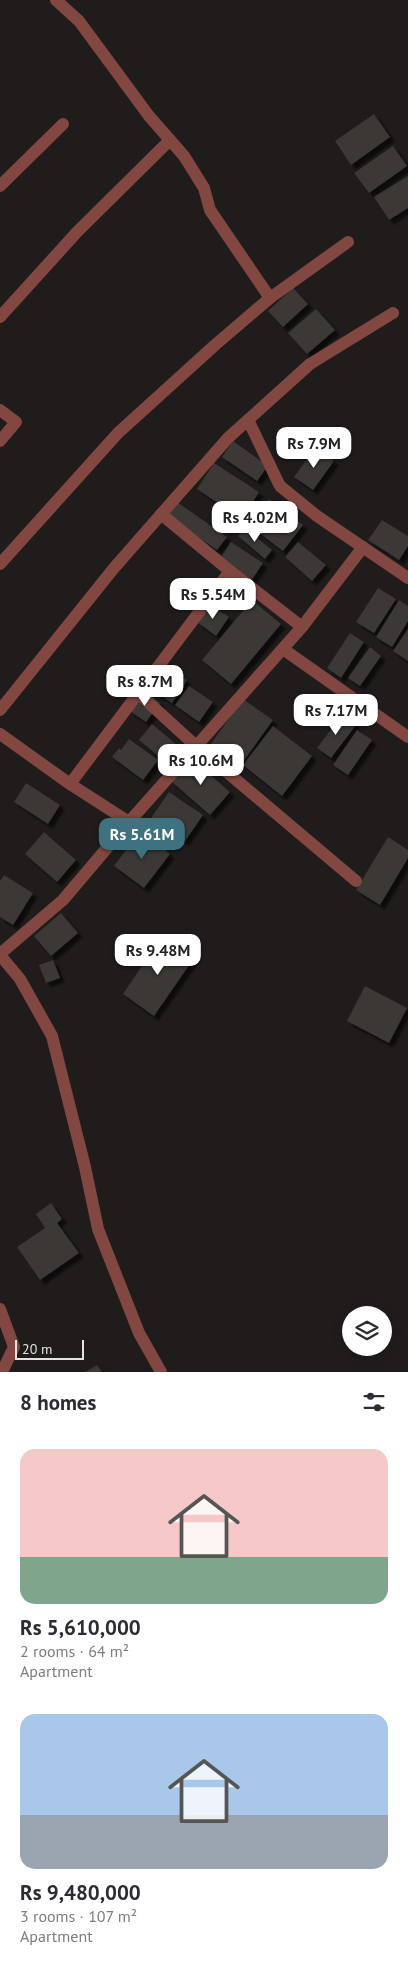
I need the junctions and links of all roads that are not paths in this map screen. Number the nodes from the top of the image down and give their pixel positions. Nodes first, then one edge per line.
1 (56, 0) edge
2 (63, 124) dead end
3 (170, 140) junction
4 (0, 186) edge
5 (348, 242) dead end
6 (270, 298) junction
7 (393, 313) dead end
8 (0, 317) edge
9 (0, 410) edge
10 (248, 420) junction
11 (0, 441) edge
12 (161, 514) junction
13 (363, 547) junction
14 (0, 564) edge
15 (230, 571) junction
16 (408, 578) edge
17 (302, 627) junction
18 (283, 649) junction
19 (138, 693) junction
20 (0, 710) edge
21 (0, 734) edge
22 (408, 737) edge
23 (196, 746) junction
24 (70, 784) junction
25 (130, 822) junction
26 (356, 881) dead end
27 (0, 955) edge
28 (0, 1309) edge
29 (2, 1372) edge
30 (161, 1372) edge

1 - 3 street
2 - 4 street
3 - 6 street
3 - 8 street
5 - 6 street
6 - 14 street
7 - 10 street
9 - 11 street
10 - 12 street
10 - 13 street
12 - 15 street
12 - 20 street
13 - 16 street
13 - 17 street
15 - 17 street
15 - 19 street
17 - 18 street
18 - 22 street
18 - 23 street
19 - 23 street
19 - 24 street
21 - 24 street
23 - 25 street
23 - 26 street
24 - 25 street
25 - 27 street
27 - 30 street
28 - 29 street

